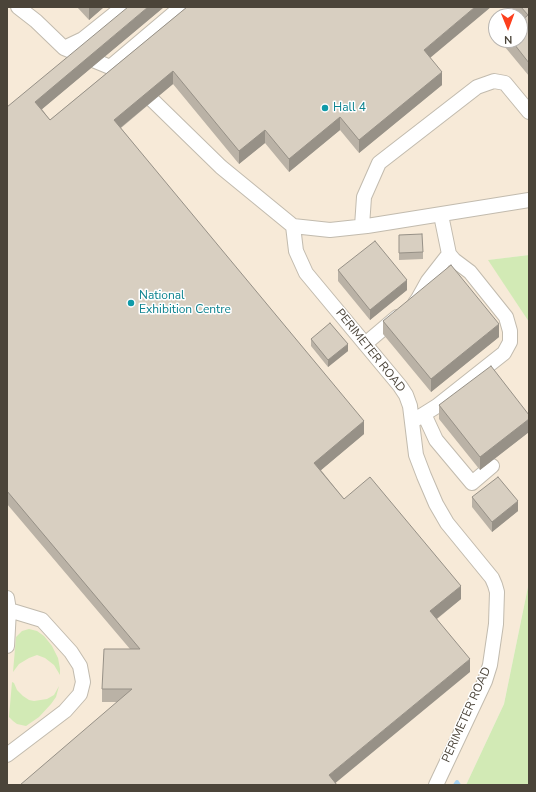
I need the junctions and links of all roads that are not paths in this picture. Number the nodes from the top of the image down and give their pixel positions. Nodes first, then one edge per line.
1 (18, 7) edge
2 (123, 7) edge
3 (182, 7) edge
4 (64, 48) junction
5 (110, 67) junction
6 (529, 112) edge
7 (529, 200) edge
8 (441, 215) junction
9 (293, 226) junction
10 (362, 226) junction
11 (449, 254) junction
12 (365, 344) junction
13 (418, 417) junction
14 (492, 466) dead end
15 (8, 604) edge
16 (7, 646) edge
17 (7, 755) edge
18 (436, 785) edge

1 - 4 street
2 - 4 street
3 - 5 street
4 - 5 street
5 - 9 street
6 - 10 street
7 - 8 street
8 - 10 street
8 - 11 street
9 - 10 street
9 - 12 street, PERIMETER ROAD
11 - 12 street
11 - 13 street
12 - 13 street, PERIMETER ROAD
13 - 14 street
13 - 18 street, PERIMETER ROAD
15 - 16 street
15 - 17 street

